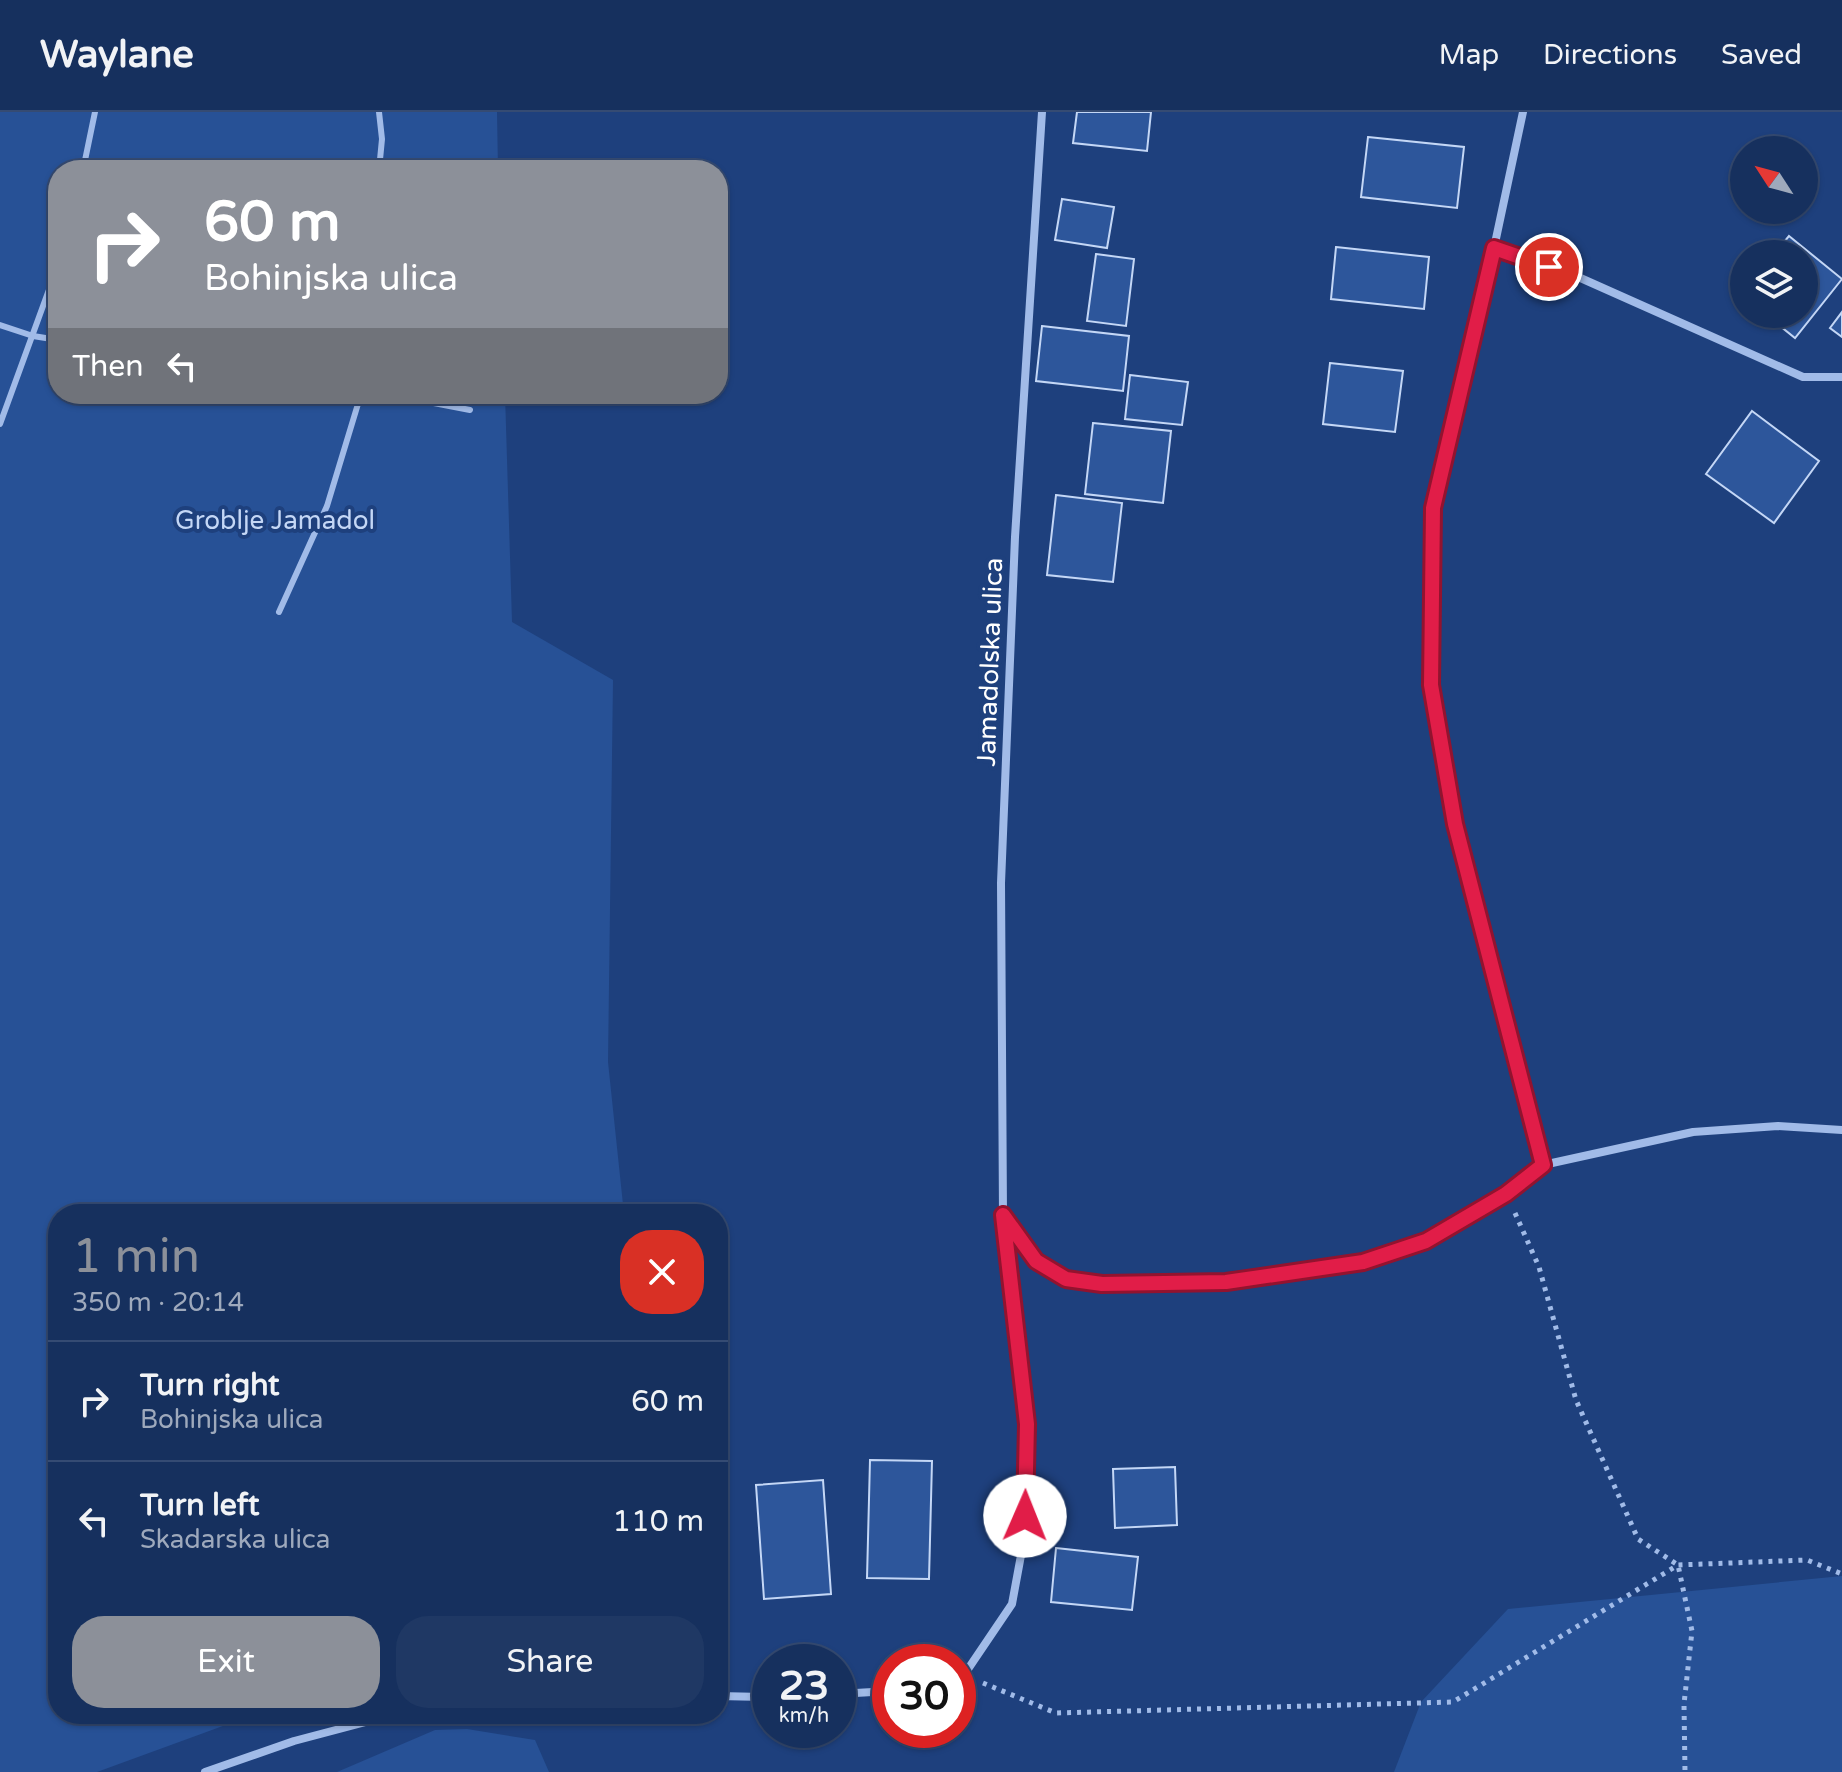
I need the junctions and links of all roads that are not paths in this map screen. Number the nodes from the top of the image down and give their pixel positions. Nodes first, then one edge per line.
1 (95, 112) edge
2 (379, 112) edge
3 (1042, 112) edge
4 (1523, 112) edge
5 (85, 160) edge
6 (380, 160) edge
7 (1494, 248) junction
8 (48, 293) edge
9 (0, 325) edge
10 (33, 336) junction
11 (48, 338) edge
12 (1842, 377) edge
13 (358, 404) edge
14 (439, 404) edge
15 (470, 410) dead end
16 (0, 424) edge
17 (279, 612) dead end
18 (1842, 1130) edge
19 (1543, 1165) junction
20 (1003, 1215) junction
21 (976, 1655) edge
22 (728, 1696) edge
23 (752, 1697) edge
24 (358, 1724) edge
25 (205, 1772) edge

1 - 5 lane
2 - 6 lane
3 - 20 street, Jamadolska ulica
4 - 7 street
7 - 12 street
7 - 19 street
8 - 10 lane
9 - 10 lane
10 - 11 lane
10 - 16 lane
13 - 17 lane
14 - 15 lane
18 - 19 street
19 - 20 street
20 - 21 street, Jamadolska ulica
22 - 23 street
24 - 25 street

